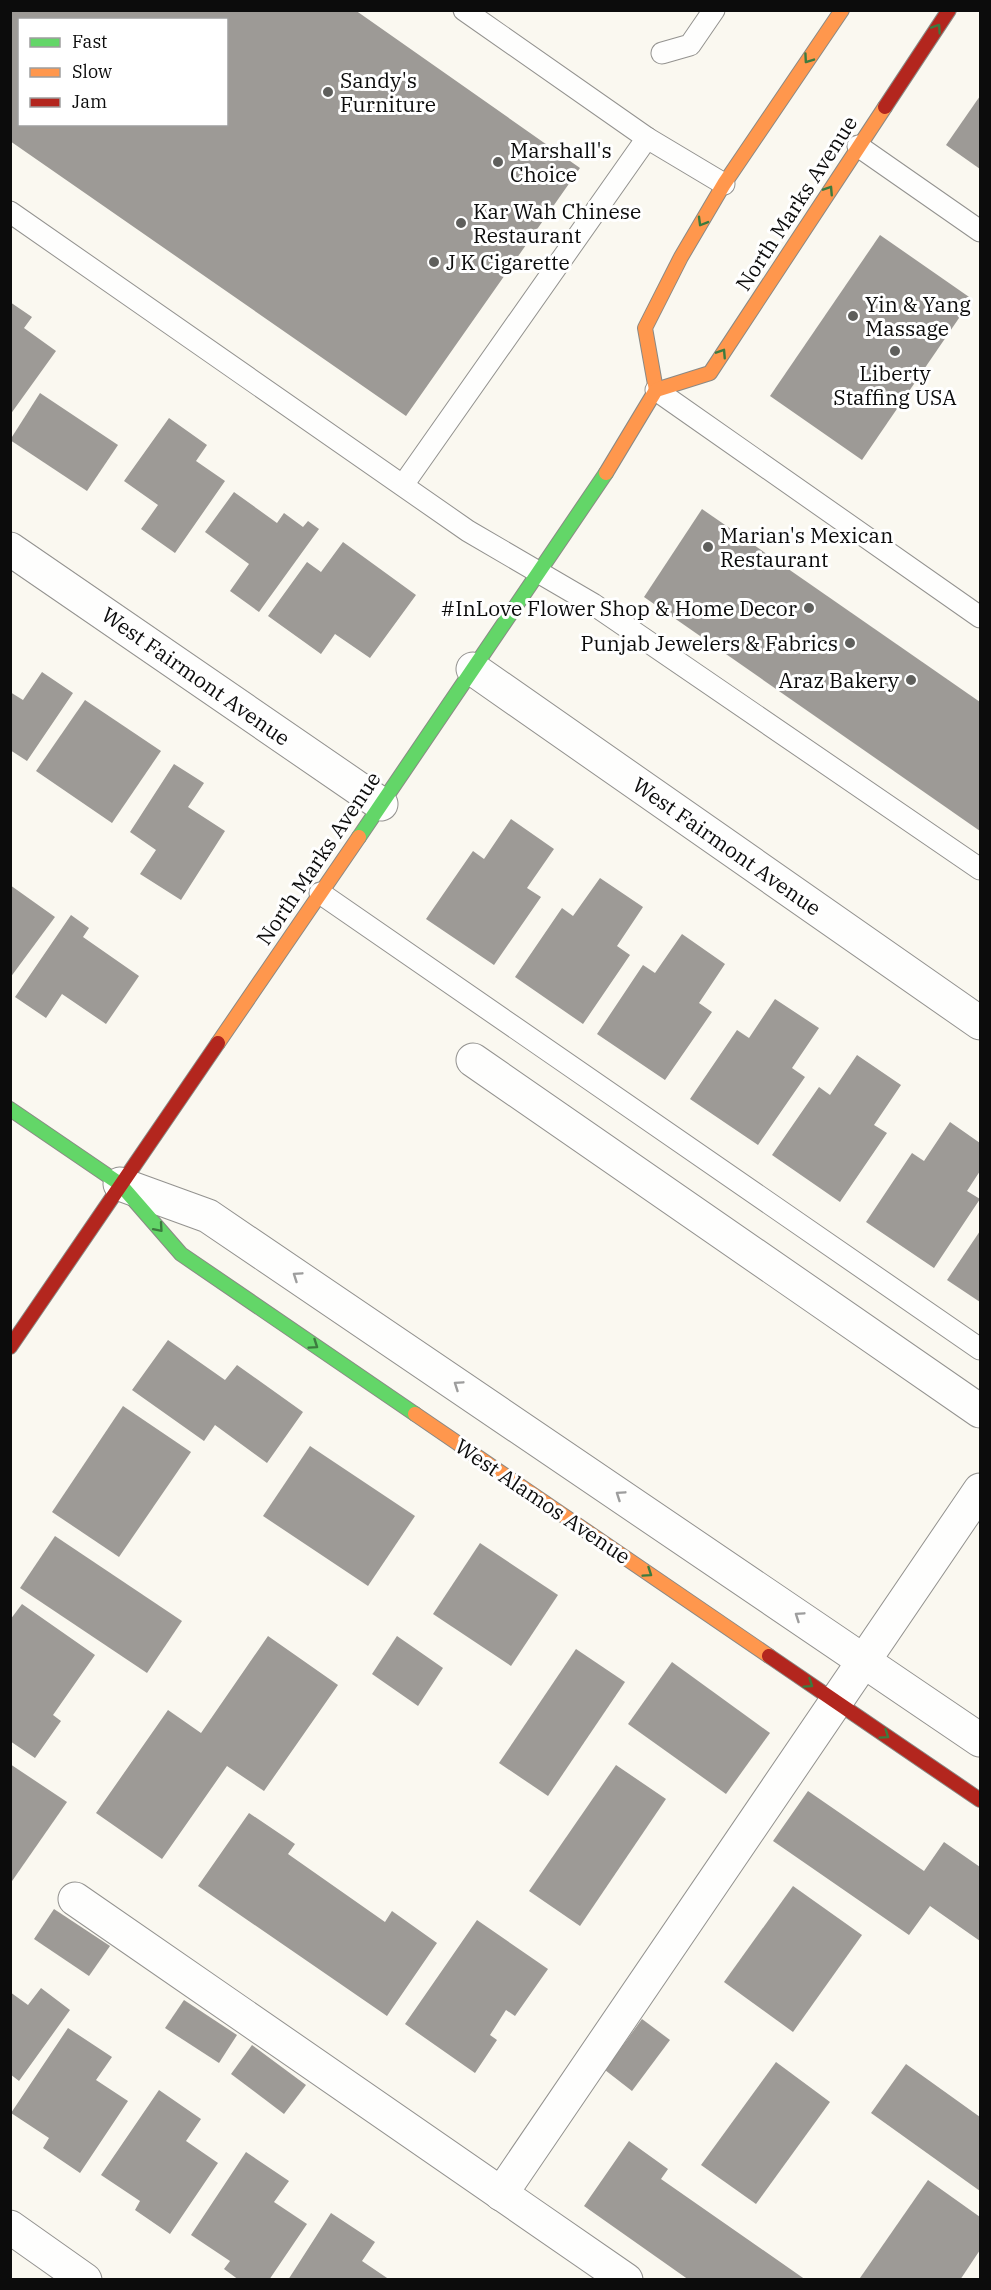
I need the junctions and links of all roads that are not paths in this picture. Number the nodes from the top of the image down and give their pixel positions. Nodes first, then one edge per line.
1 (464, 10) edge
2 (714, 10) edge
3 (842, 10) edge
4 (949, 10) edge
5 (662, 53) dead end
6 (647, 138) junction
7 (858, 146) junction
8 (724, 184) junction
9 (10, 212) edge
10 (981, 231) edge
11 (656, 390) junction
12 (404, 485) junction
13 (10, 549) edge
14 (540, 572) junction
15 (981, 617) edge
16 (473, 669) junction
17 (381, 804) junction
18 (981, 869) edge
19 (320, 893) junction
20 (981, 1023) edge
21 (473, 1060) dead end
22 (10, 1109) edge
23 (120, 1184) junction
24 (10, 1347) edge
25 (981, 1349) edge
26 (981, 1411) edge
27 (981, 1490) edge
28 (864, 1660) junction
29 (837, 1702) junction
30 (981, 1740) edge
31 (981, 1800) edge
32 (75, 1899) dead end
33 (501, 2194) junction
34 (10, 2227) edge
35 (85, 2280) edge
36 (626, 2280) edge

1 - 6 lane
2 - 5 lane
3 -> 8 main road
7 -> 4 main road, North Marks Avenue
6 - 8 lane
6 - 12 lane
7 - 10 lane
11 -> 7 main road, North Marks Avenue
8 -> 11 main road
9 - 12 lane
11 - 14 main road, North Marks Avenue
11 - 15 lane
12 - 14 lane
13 - 17 street, West Fairmont Avenue
14 - 16 main road, North Marks Avenue
14 - 18 lane
16 - 17 main road, North Marks Avenue
16 - 20 street, West Fairmont Avenue
17 - 19 main road, North Marks Avenue
19 - 23 main road, North Marks Avenue
19 - 25 lane
21 - 26 street
22 - 23 main road, West Alamos Avenue
23 - 24 main road, North Marks Avenue
28 -> 23 street, West Alamos Avenue
23 -> 29 main road, West Alamos Avenue
27 - 28 street
28 - 29 street
28 - 30 street, West Alamos Avenue
29 -> 31 main road, West Alamos Avenue
29 - 33 street
32 - 33 street
33 - 36 street
34 - 35 street

